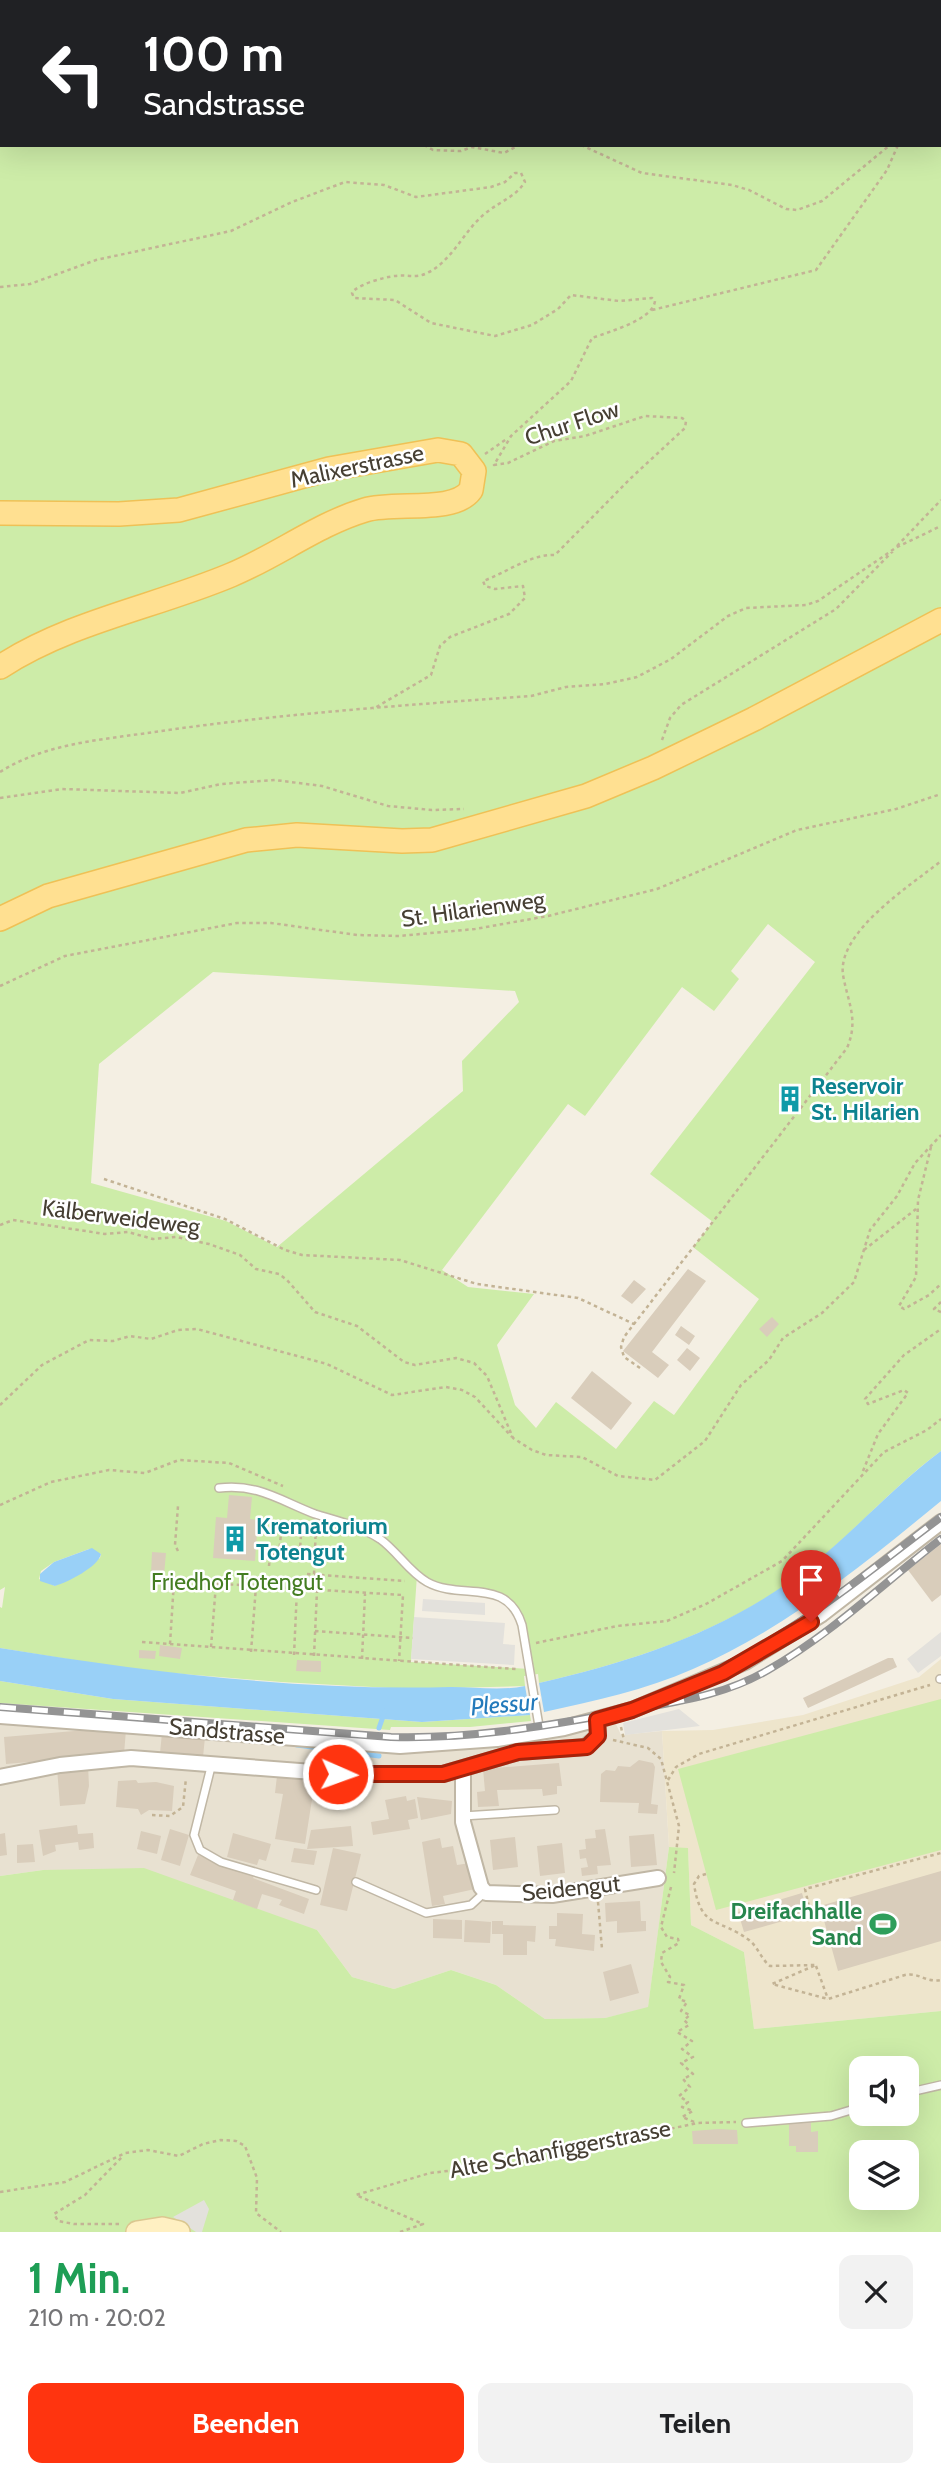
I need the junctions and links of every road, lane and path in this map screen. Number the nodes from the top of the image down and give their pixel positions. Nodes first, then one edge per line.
1 (428, 147) edge
2 (479, 147) edge
3 (479, 147) edge
4 (515, 147) edge
5 (585, 147) edge
6 (888, 147) edge
7 (897, 147) edge
8 (0, 287) edge
9 (651, 311) junction
10 (511, 436) junction
11 (471, 464) junction
12 (941, 500) edge
13 (0, 513) edge
14 (941, 526) edge
15 (897, 547) junction
16 (941, 621) edge
17 (0, 667) edge
18 (373, 709) junction
19 (653, 768) junction
20 (0, 772) edge
21 (941, 794) edge
22 (0, 798) edge
23 (461, 809) dead end
24 (941, 861) edge
25 (0, 919) edge
26 (0, 986) edge
27 (941, 1135) edge
28 (931, 1147) junction
29 (104, 1179) dead end
30 (917, 1208) junction
31 (0, 1225) edge
32 (864, 1250) junction
33 (941, 1284) edge
34 (941, 1302) edge
35 (941, 1312) edge
36 (634, 1324) junction
37 (941, 1329) edge
38 (640, 1368) dead end
39 (0, 1405) edge
40 (941, 1419) edge
41 (513, 1438) junction
42 (862, 1475) junction
43 (219, 1488) dead end
44 (0, 1505) edge
45 (178, 1506) dead end
46 (301, 1507) junction
47 (941, 1522) edge
48 (302, 1524) junction
49 (178, 1551) dead end
50 (299, 1560) dead end
51 (269, 1566) dead end
52 (307, 1574) dead end
53 (314, 1574) junction
54 (420, 1577) junction
55 (216, 1584) junction
56 (256, 1586) junction
57 (297, 1589) junction
58 (317, 1591) junction
59 (365, 1594) junction
60 (315, 1631) junction
61 (363, 1634) junction
62 (400, 1637) junction
63 (413, 1638) dead end
64 (142, 1642) dead end
65 (170, 1644) junction
66 (526, 1646) junction
67 (211, 1648) junction
68 (251, 1652) junction
69 (294, 1655) junction
70 (314, 1656) junction
71 (362, 1659) junction
72 (399, 1661) junction
73 (530, 1672) junction
74 (941, 1679) edge
75 (0, 1716) edge
76 (597, 1720) junction
77 (620, 1724) dead end
78 (539, 1726) junction
79 (596, 1739) junction
80 (624, 1740) junction
81 (187, 1760) junction
82 (212, 1762) junction
83 (463, 1770) junction
84 (0, 1777) edge
85 (668, 1780) junction
86 (555, 1810) dead end
87 (152, 1815) dead end
88 (463, 1816) junction
89 (941, 1853) edge
90 (706, 1874) dead end
91 (658, 1878) dead end
92 (356, 1882) dead end
93 (597, 1888) junction
94 (316, 1890) dead end
95 (485, 1892) junction
96 (800, 1919) dead end
97 (602, 1949) dead end
98 (816, 1965) junction
99 (941, 1980) edge
100 (828, 1999) junction
101 (941, 2085) edge
102 (919, 2090) edge
103 (849, 2111) edge
104 (697, 2123) junction
105 (746, 2123) joint
106 (125, 2153) junction
107 (0, 2192) edge
108 (138, 2232) edge
109 (179, 2232) edge
110 (281, 2232) edge
111 (400, 2232) edge

1 - 2 path
3 - 4 path
5 - 6 path
7 - 9 path, Chur Flow
8 - 9 path
9 - 10 path, Chur Flow
10 - 11 path
10 - 18 path, Chur Flow
11 - 13 main road, Malixerstrasse
11 - 17 main road, Malixerstrasse
12 - 15 path
14 - 15 path
15 - 18 path
15 - 19 path
16 - 19 main road
18 - 20 path
19 - 25 main road
21 - 26 path, St. Hilarienweg
22 - 23 path
24 - 36 path
27 - 28 path
28 - 30 path
28 - 32 path
29 - 36 path
30 - 32 path
30 - 33 path
31 - 41 path, Kälberweideweg
32 - 41 path
34 - 35 path
36 - 38 path
37 - 42 path
39 - 41 path
40 - 42 path
42 - 66 path
43 - 46 lane
44 - 46 path
45 - 49 path
46 - 54 lane
47 - 76 street, Sandstrasse
48 - 50 path
48 - 51 path
48 - 53 path
52 - 53 path
53 - 54 path
54 - 66 lane
55 - 56 path
55 - 65 path
55 - 67 path
56 - 57 path
56 - 68 path
57 - 58 path
57 - 69 path
58 - 59 path
58 - 60 path
59 - 61 path
59 - 62 path
60 - 61 path
60 - 70 path
61 - 62 path
61 - 71 path
62 - 63 path
62 - 72 path
64 - 65 path
65 - 67 path
66 - 73 lane
67 - 68 path
68 - 69 path
69 - 70 path
70 - 71 path
71 - 72 path
72 - 73 path
73 - 78 lane
74 - 85 path
75 - 78 street, Sandstrasse
76 - 78 street, Sandstrasse
76 - 79 street
77 - 80 path
79 - 80 path
79 - 83 street
80 - 85 path
81 - 82 street
81 - 84 street
81 - 87 path
82 - 83 street
82 - 94 lane
83 - 88 street
85 - 104 path
86 - 88 lane
88 - 95 street
89 - 96 path
90 - 98 path
91 - 93 street, Seidengut
92 - 95 lane
93 - 95 street, Seidengut
93 - 97 path
98 - 100 path
98 - 100 path
99 - 100 path
101 - 102 lane
103 - 105 lane
104 - 105 path, Alte Schanfiggerstrasse
104 - 111 path, Alte Schanfiggerstrasse
106 - 107 path
106 - 108 path
106 - 110 path
108 - 109 main road

